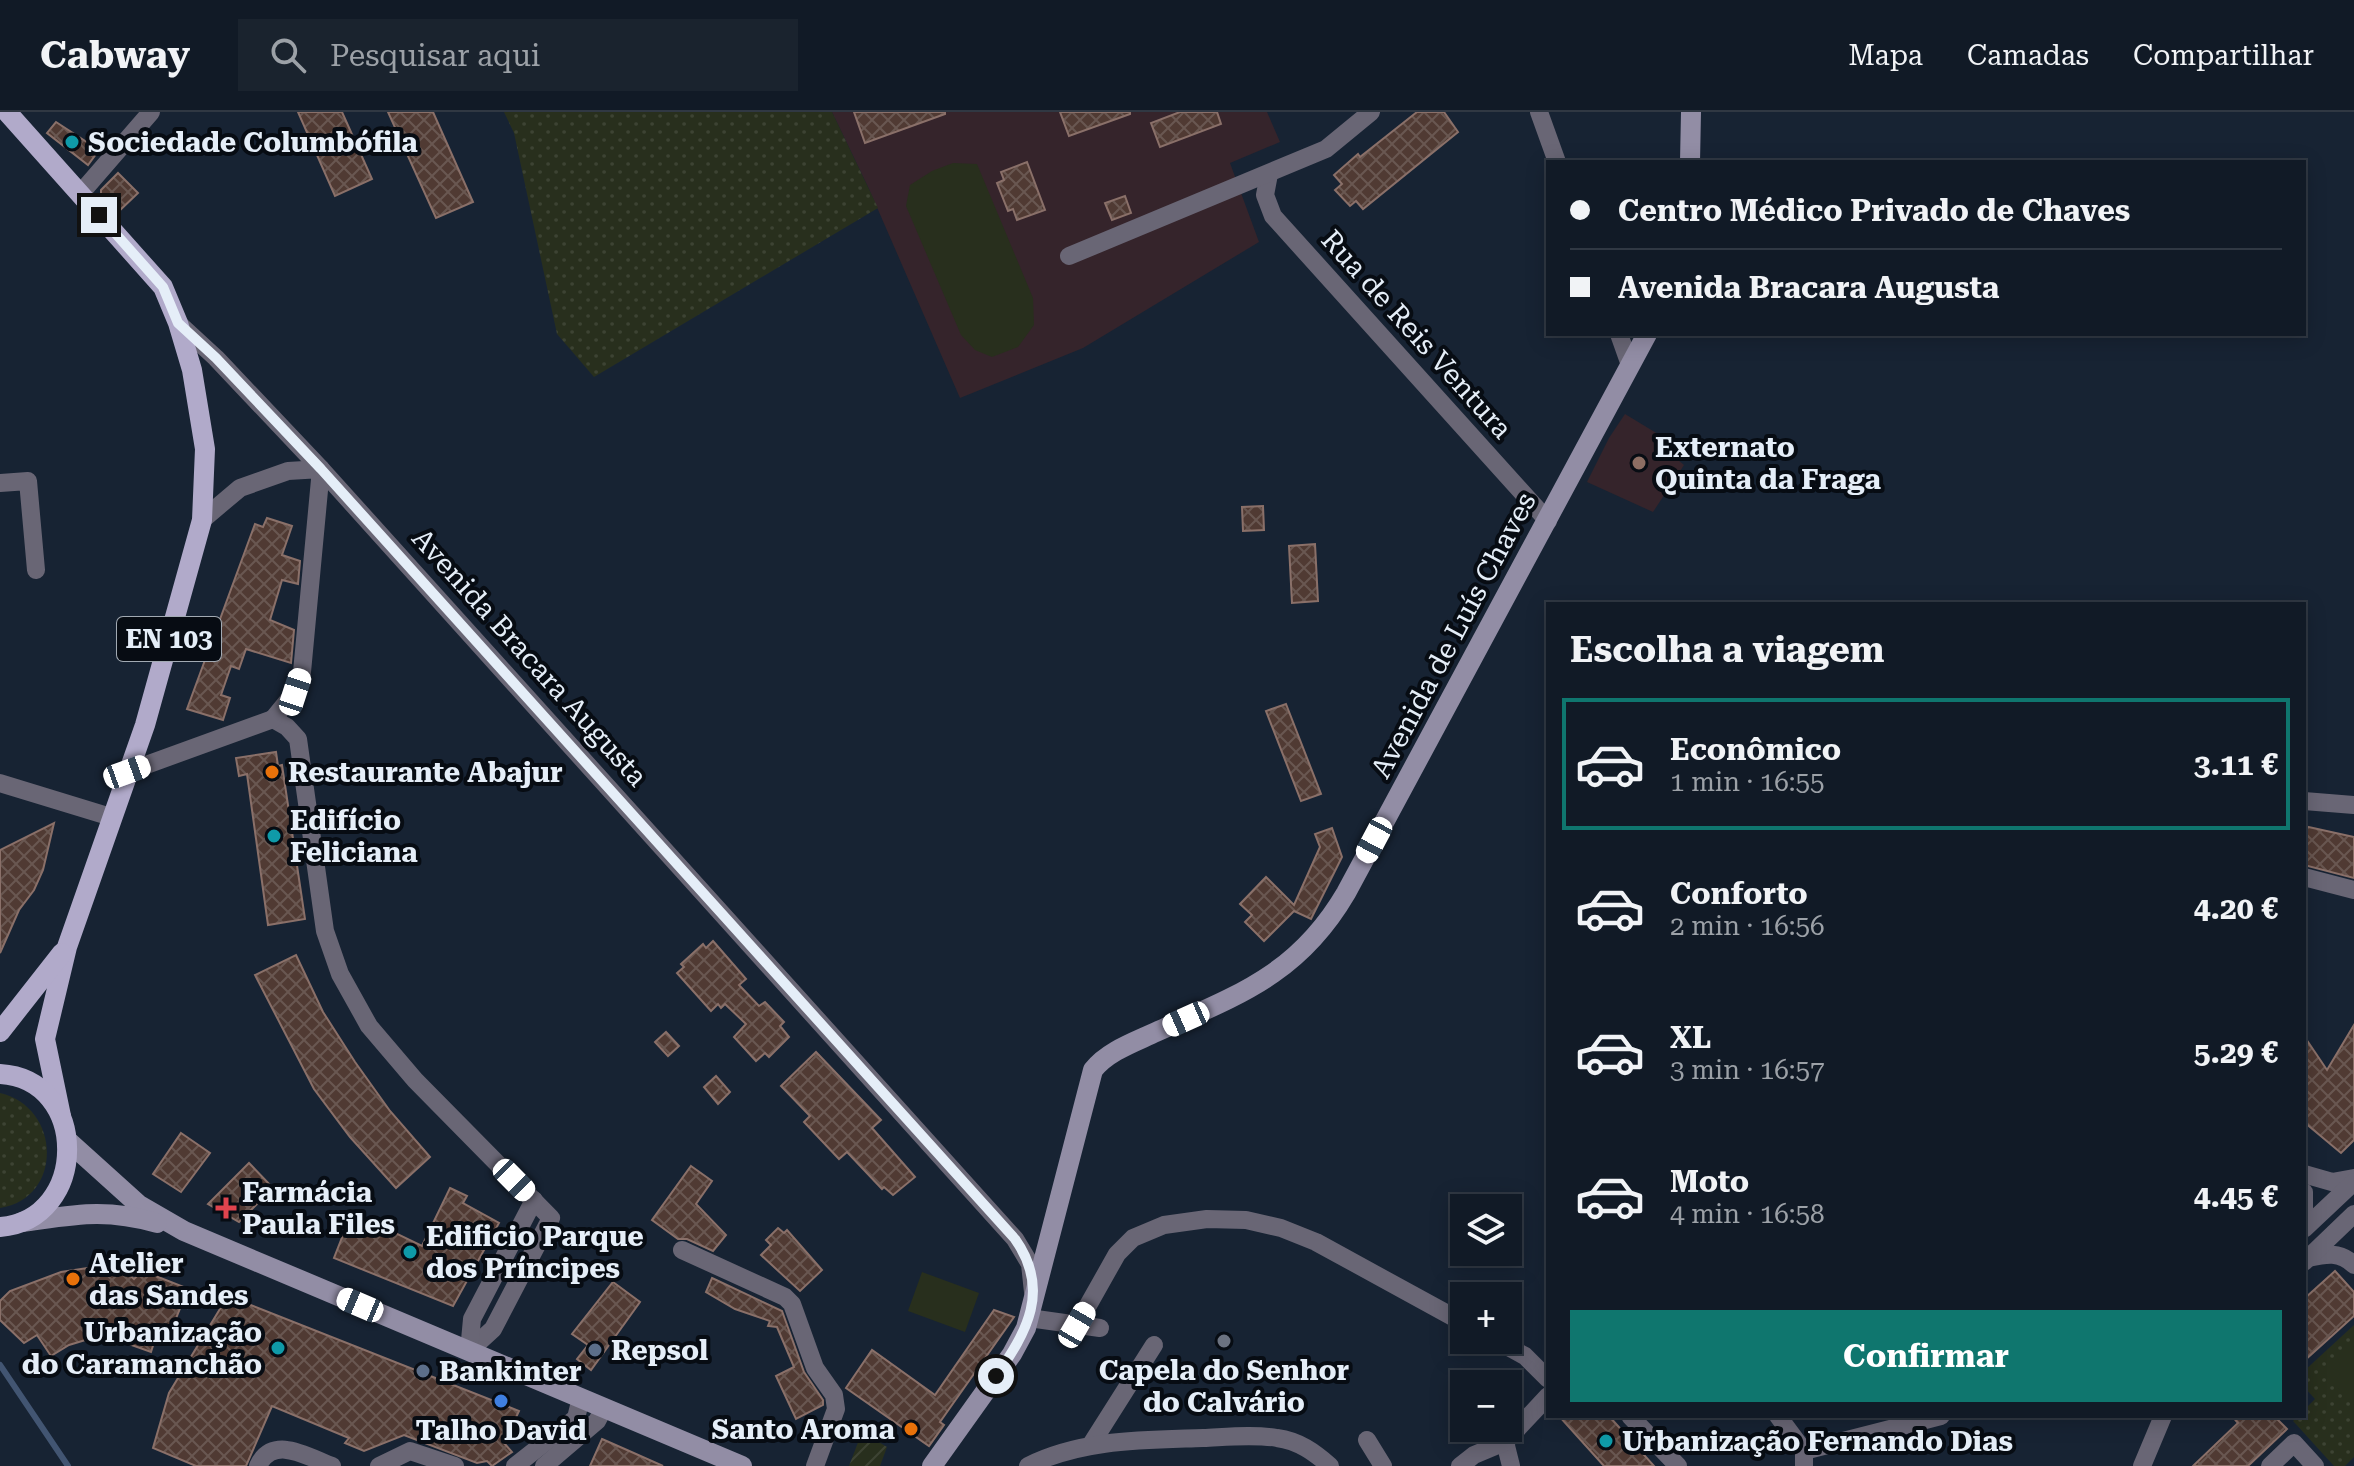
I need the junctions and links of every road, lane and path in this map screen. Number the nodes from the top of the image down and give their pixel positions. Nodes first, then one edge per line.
1 (7, 112) edge
2 (151, 112) edge
3 (1371, 112) edge
4 (1539, 112) edge
5 (1691, 112) edge
6 (1556, 160) edge
7 (1690, 160) edge
8 (1269, 174) junction
9 (80, 194) junction
10 (1069, 256) dead end
11 (178, 323) junction
12 (1620, 336) edge
13 (1646, 336) edge
14 (1630, 365) junction
15 (321, 469) junction
16 (0, 483) edge
17 (202, 520) junction
18 (1548, 521) junction
19 (36, 570) dead end
20 (273, 719) junction
21 (127, 772) junction
22 (4, 785) edge
23 (2306, 801) edge
24 (0, 804) edge
25 (2354, 805) edge
26 (111, 817) junction
27 (2306, 878) edge
28 (2354, 890) edge
29 (67, 947) junction
30 (0, 1032) edge
31 (0, 1074) edge
32 (61, 1116) junction
33 (68, 1141) junction
34 (2306, 1175) edge
35 (2354, 1180) edge
36 (2354, 1214) edge
37 (1057, 1215) junction
38 (22, 1222) junction
39 (0, 1227) edge
40 (2306, 1227) edge
41 (184, 1231) junction
42 (1015, 1239) junction
43 (682, 1250) dead end
44 (2306, 1256) edge
45 (2306, 1257) edge
46 (2354, 1265) edge
47 (1034, 1295) junction
48 (1450, 1316) edge
49 (1029, 1318) junction
50 (1077, 1325) junction
51 (1100, 1328) dead end
52 (1154, 1345) dead end
53 (469, 1351) junction
54 (1521, 1354) edge
55 (1546, 1377) edge
56 (581, 1398) junction
57 (1546, 1398) edge
58 (604, 1408) junction
59 (1632, 1418) edge
60 (1779, 1418) edge
61 (1934, 1418) edge
62 (2162, 1418) edge
63 (1522, 1424) edge
64 (1367, 1440) dead end
65 (1505, 1442) joint
66 (1090, 1446) junction
67 (1804, 1458) edge
68 (258, 1466) edge
69 (332, 1466) edge
70 (379, 1466) edge
71 (455, 1466) edge
72 (515, 1466) edge
73 (544, 1466) edge
74 (742, 1466) edge
75 (815, 1466) edge
76 (932, 1466) edge
77 (1028, 1466) edge
78 (1330, 1466) edge
79 (1383, 1466) edge
80 (1460, 1466) edge
81 (1511, 1466) edge
82 (1678, 1466) edge
83 (2142, 1466) edge
84 (2270, 1466) edge
85 (2315, 1466) edge

1 - 9 main road, Avenida Bracara Augusta / EN 103
2 - 9 street
3 - 8 street
4 - 6 street
5 - 7 main road
8 - 10 street
8 - 18 street, Rua de Reis Ventura
9 - 11 main road, Avenida Bracara Augusta / EN 103
11 - 15 street, Avenida Bracara Augusta
11 - 17 main road, EN 103
12 - 14 street
13 - 14 main road, Avenida de Luís Chaves
14 - 18 main road, Avenida de Luís Chaves
15 - 17 street
15 - 20 street
15 - 42 street, Avenida Bracara Augusta
16 - 19 street
17 - 21 main road, EN 103
18 - 37 main road, Avenida de Luís Chaves
20 - 21 street
20 - 53 street
21 - 26 main road, EN 103
22 - 24 street
22 - 26 street
23 - 25 street
26 - 29 main road, EN 103
27 - 28 street
29 - 30 main road
29 - 32 main road
31 - 32 main road
32 - 33 main road
33 - 38 main road
33 - 41 main road
34 - 35 street
35 - 40 street
36 - 44 street
37 - 42 street
37 - 47 main road, Avenida de Luís Chaves
38 - 39 main road
38 - 41 main road
41 - 53 main road
42 - 47 street, Avenida Bracara Augusta
43 - 75 street
45 - 46 street
47 - 49 main road, Avenida de Luís Chaves
48 - 50 street
49 - 50 street
49 - 76 main road, Avenida de Luís Chaves
50 - 51 street
52 - 66 street
53 - 56 main road
54 - 55 street
56 - 58 main road
56 - 72 street
57 - 63 street
58 - 73 street
58 - 74 main road
59 - 82 street
60 - 67 street
61 - 67 street
62 - 83 street
64 - 79 street
65 - 80 street
65 - 81 street
66 - 77 street
66 - 78 street
68 - 69 street
70 - 71 street
84 - 85 street

